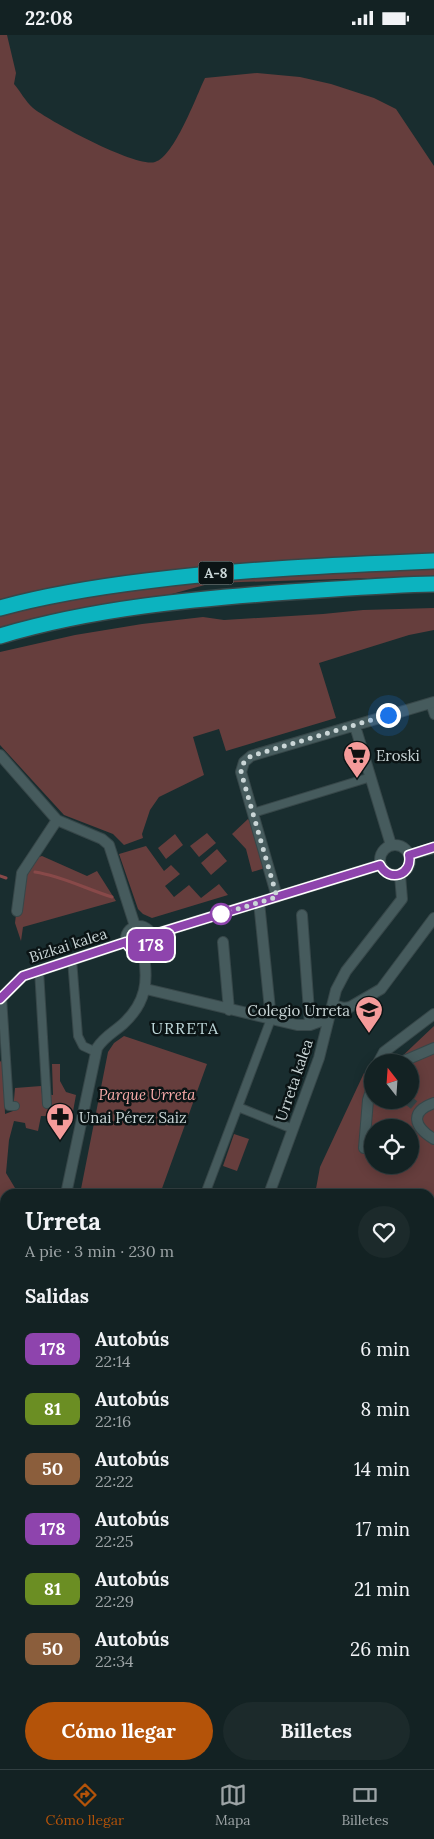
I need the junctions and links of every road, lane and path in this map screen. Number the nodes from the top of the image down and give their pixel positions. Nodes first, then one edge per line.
1 (434, 561) edge
2 (432, 584) edge
3 (0, 608) edge
4 (0, 636) edge
5 (432, 702) edge
6 (434, 715) edge
7 (355, 726) junction
8 (0, 755) edge
9 (371, 777) junction
10 (253, 813) junction
11 (57, 820) junction
12 (391, 845) junction
13 (434, 847) edge
14 (409, 855) junction
15 (380, 865) junction
16 (400, 875) junction
17 (277, 897) junction
18 (259, 903) junction
19 (17, 911) dead end
20 (302, 915) dead end
21 (434, 918) edge
22 (135, 926) junction
23 (152, 935) junction
24 (126, 942) junction
25 (223, 942) dead end
26 (143, 952) junction
27 (72, 959) junction
28 (39, 970) junction
29 (146, 989) junction
30 (1, 995) edge
31 (333, 1005) junction
32 (229, 1010) junction
33 (434, 1014) edge
34 (329, 1018) junction
35 (271, 1019) junction
36 (310, 1025) junction
37 (434, 1048) edge
38 (96, 1052) junction
39 (383, 1054) edge
40 (419, 1054) edge
41 (434, 1103) edge
42 (47, 1104) dead end
43 (16, 1106) dead end
44 (238, 1107) junction
45 (293, 1129) junction
46 (434, 1139) edge
47 (67, 1189) edge
48 (207, 1189) edge
49 (271, 1189) edge

1 - 3 highway, A-8
2 - 4 highway, A-8
5 - 6 street
5 - 7 street
7 - 9 street
7 - 10 street
8 - 11 street
9 - 10 street
9 - 12 street
10 - 17 street
11 - 19 street
11 - 22 street
12 - 14 street
12 - 15 street
13 - 14 street
14 - 16 street
15 - 16 street
15 - 17 street
16 - 31 street, Urreta kalea
17 - 18 street
18 - 23 street
18 - 35 street
20 - 36 street
21 - 31 street
22 - 23 street
22 - 24 street, Bizkai kalea
23 - 26 street
24 - 26 street, Bizkai kalea
24 - 27 street, Bizkai kalea
25 - 32 street
26 - 29 street
27 - 28 street, Bizkai kalea
27 - 38 street
28 - 30 street, Bizkai kalea
28 - 42 street
29 - 32 street
29 - 38 street
30 - 43 street
31 - 34 street, Urreta kalea
32 - 35 street
33 - 39 street
34 - 36 street
34 - 45 street, Urreta kalea
35 - 36 street
35 - 44 street
37 - 40 street
38 - 47 street
41 - 46 street
44 - 45 street
44 - 48 street
45 - 49 street, Urreta kalea

